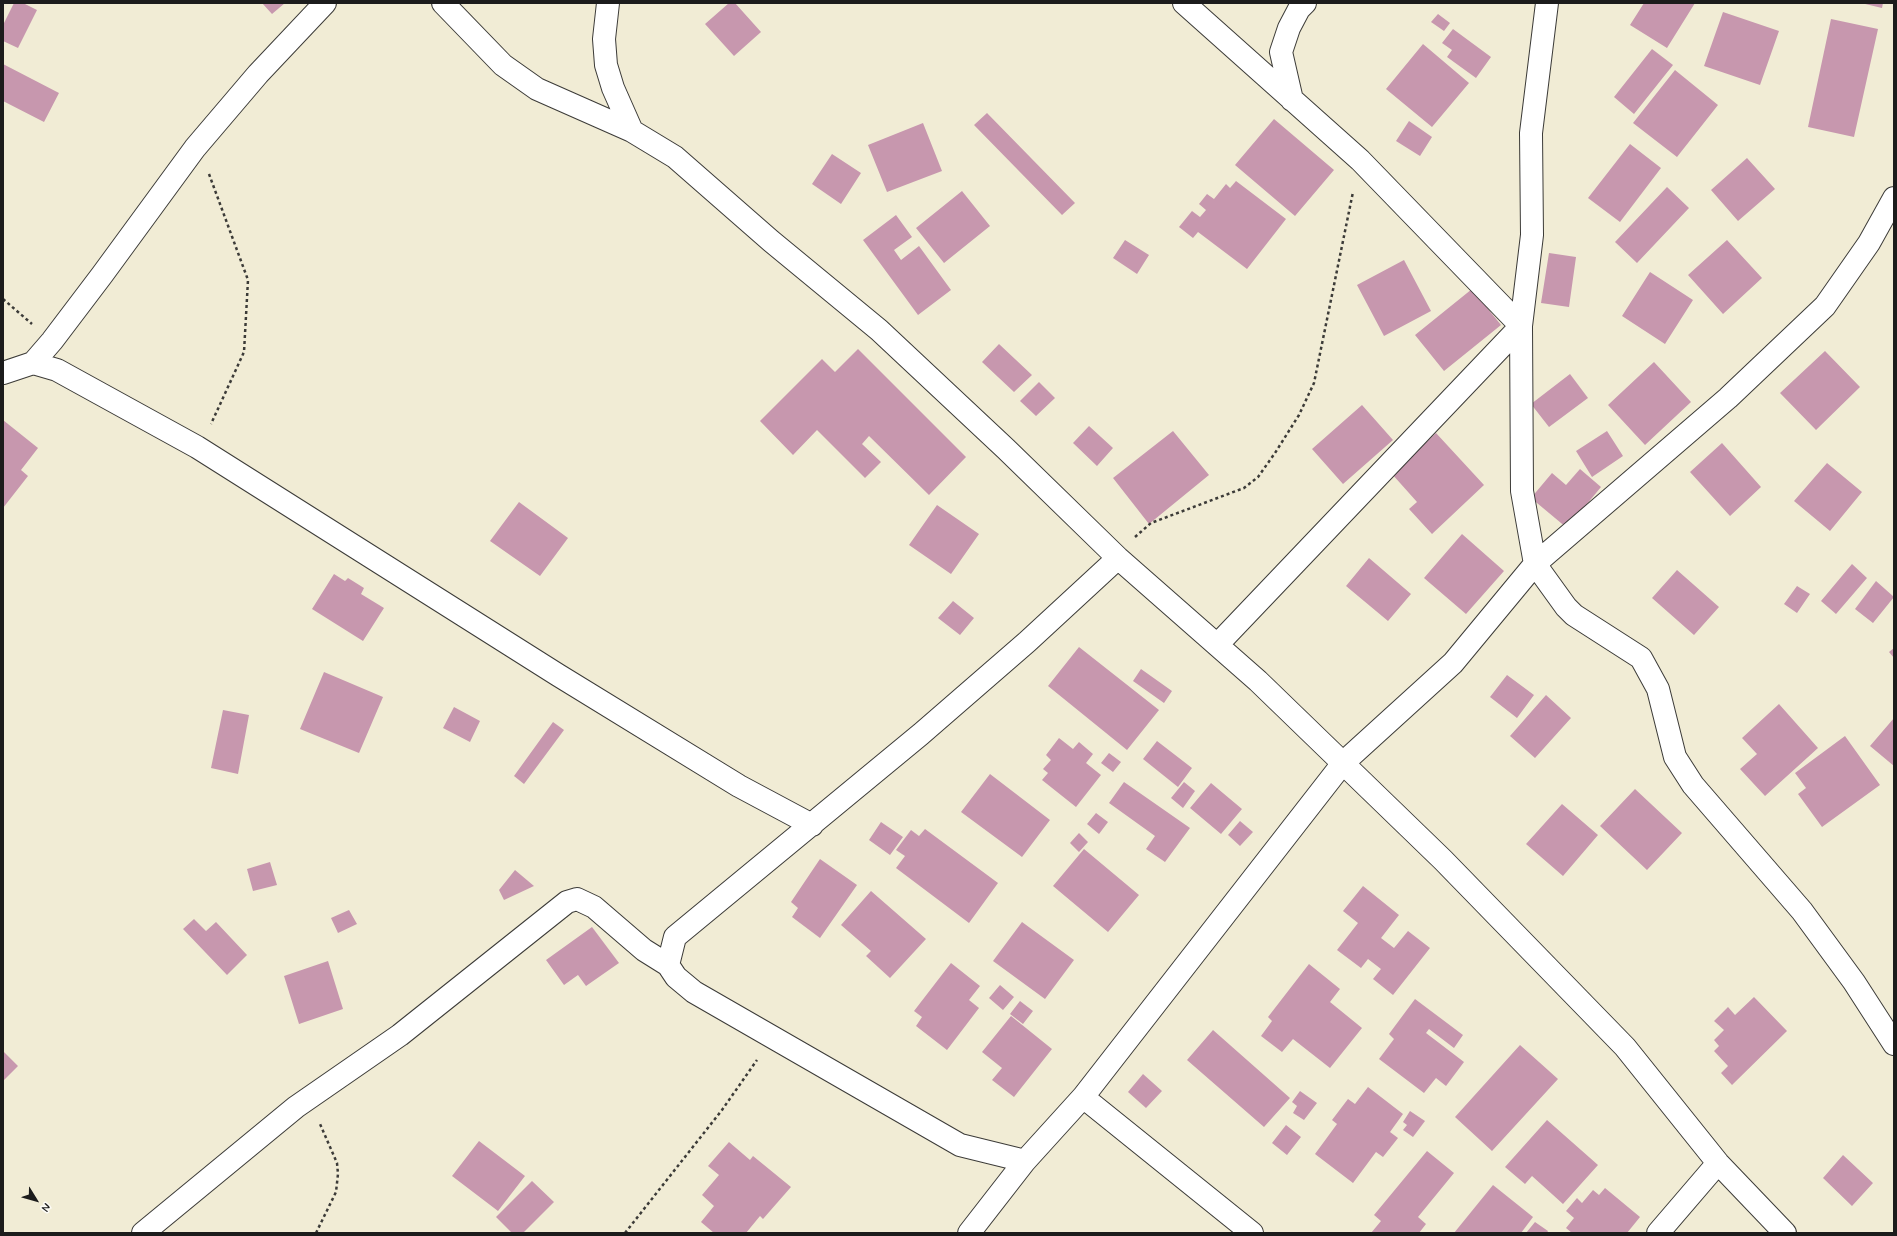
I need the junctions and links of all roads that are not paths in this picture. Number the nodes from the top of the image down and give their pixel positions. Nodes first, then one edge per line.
1 (325, 3) edge
2 (442, 3) edge
3 (608, 3) edge
4 (1184, 3) edge
5 (1305, 3) edge
6 (1547, 3) edge
7 (1292, 100) junction
8 (632, 131) junction
9 (1894, 198) edge
10 (1521, 326) junction
11 (34, 363) junction
12 (3, 373) edge
13 (1116, 556) junction
14 (1535, 564) junction
15 (1217, 645) junction
16 (1343, 763) junction
17 (812, 825) junction
18 (668, 965) junction
19 (1894, 1044) edge
20 (1083, 1097) junction
21 (1025, 1161) junction
22 (1718, 1163) junction
23 (143, 1233) edge
24 (969, 1233) edge
25 (1252, 1233) edge
26 (1658, 1233) edge
27 (1785, 1233) edge

1 - 11 street
2 - 8 street
3 - 8 street
4 - 7 street
5 - 7 street
6 - 10 street
7 - 10 street
8 - 13 street
9 - 14 street
10 - 14 street
10 - 15 street
11 - 12 street
11 - 17 street
13 - 15 street
13 - 17 street
14 - 16 street
14 - 19 street
15 - 16 street
16 - 20 street
16 - 22 street
17 - 18 street
18 - 21 street
18 - 23 street
20 - 21 street
20 - 25 street
21 - 24 street
22 - 26 street
22 - 27 street

